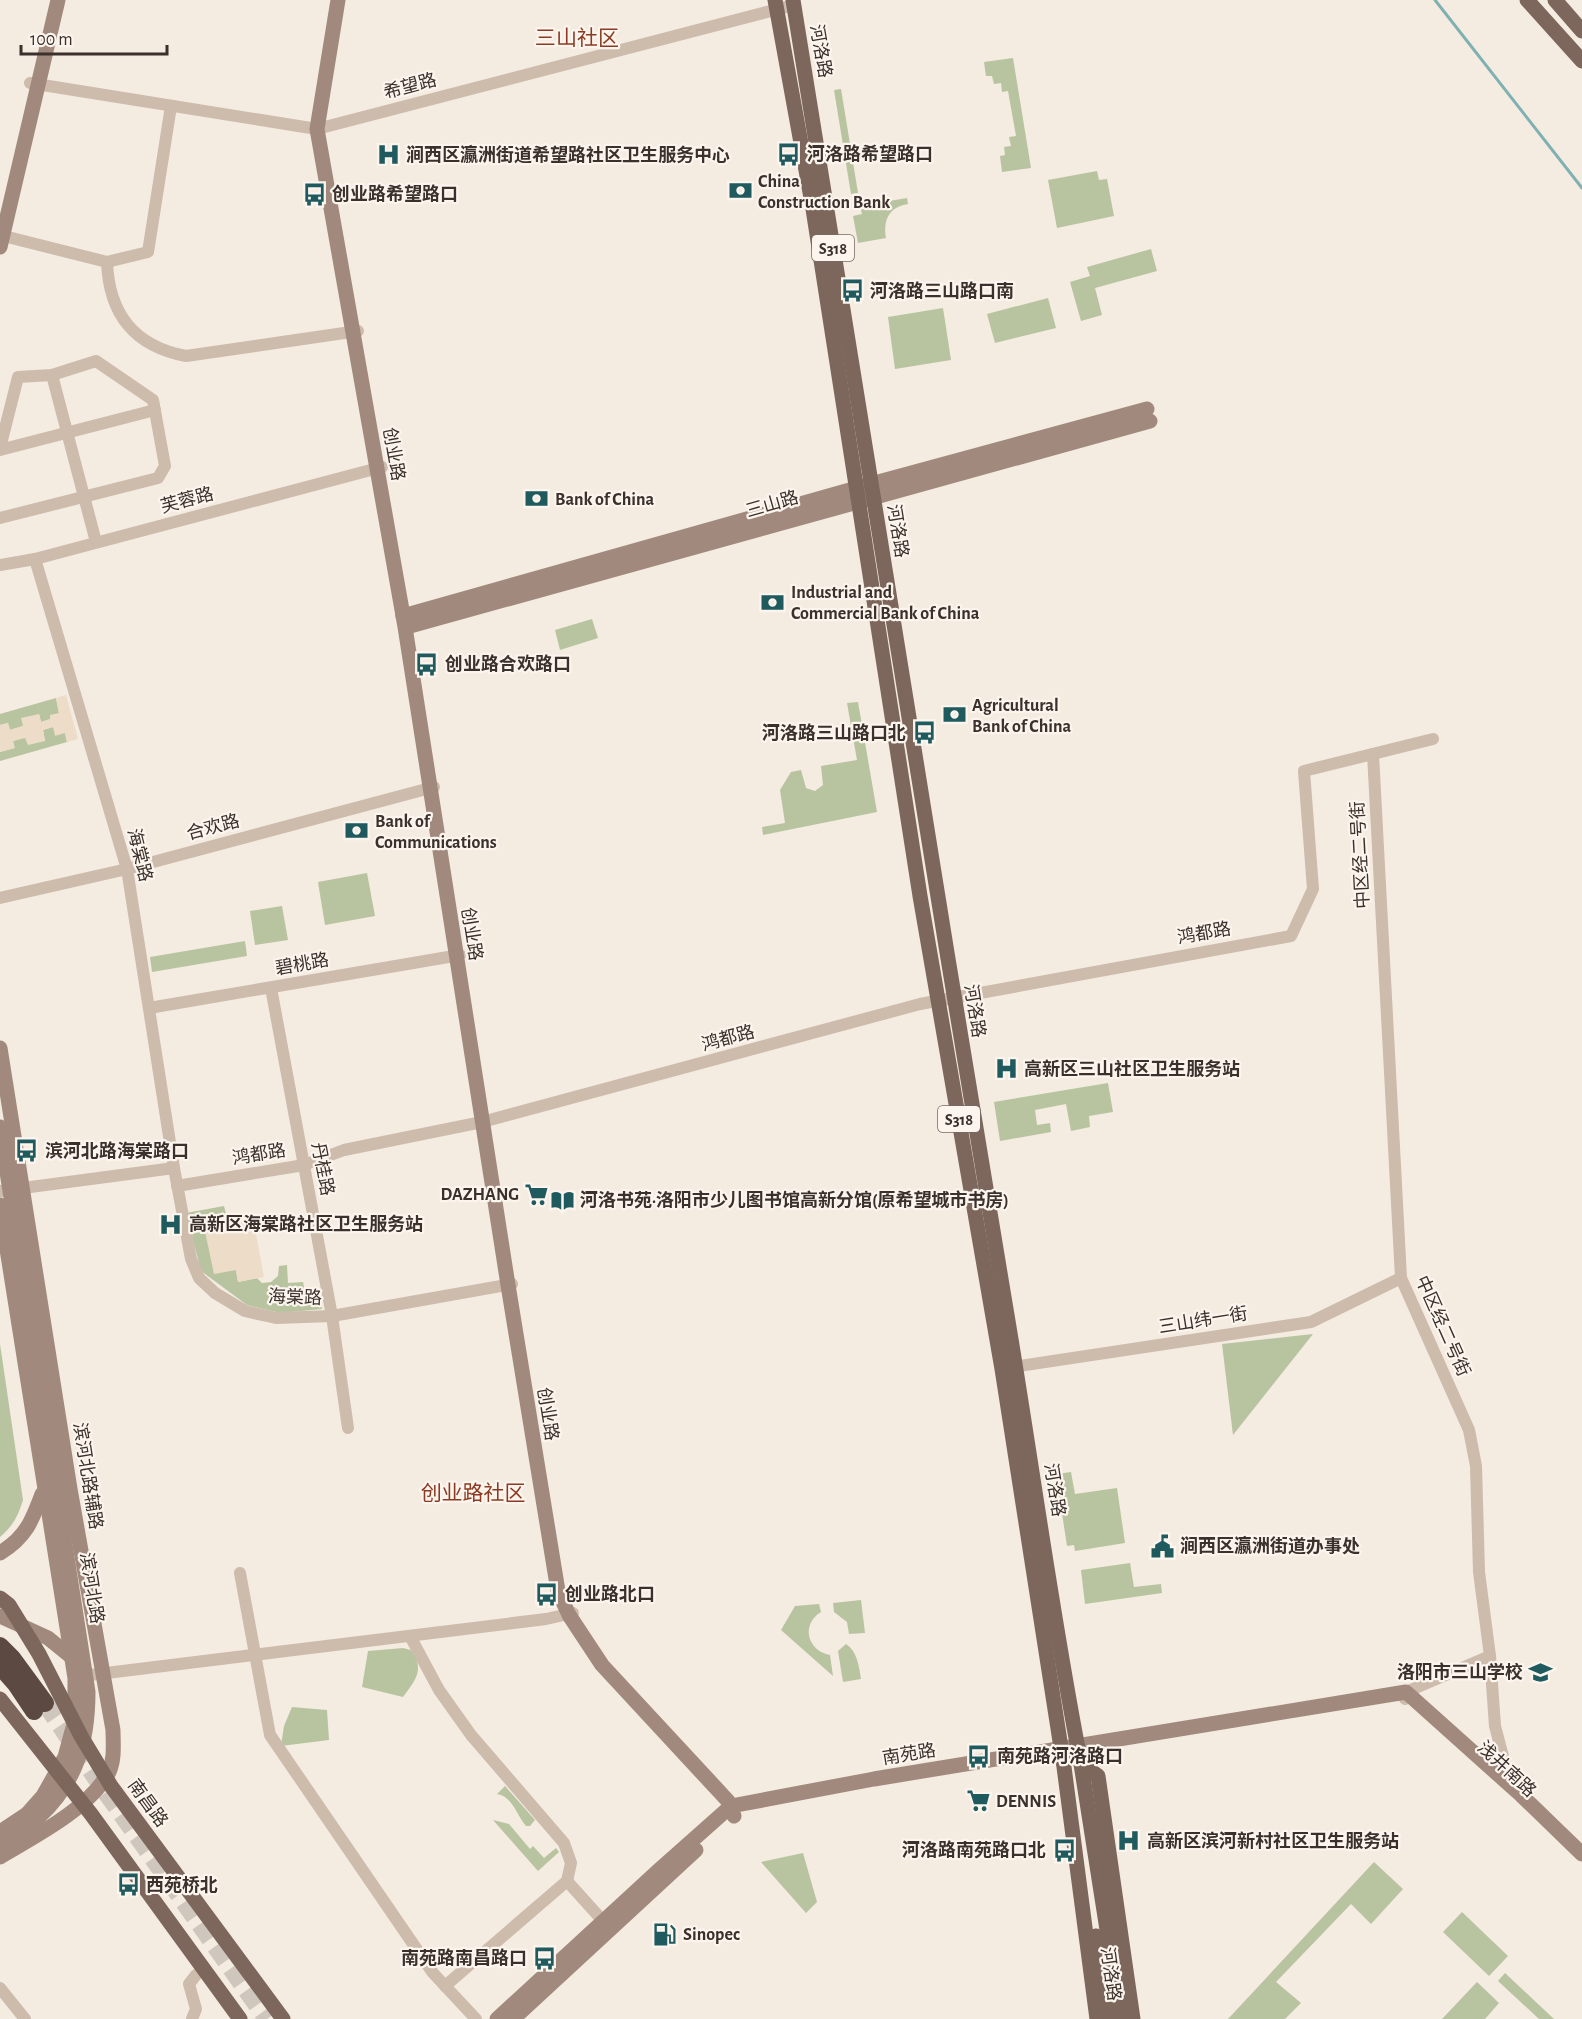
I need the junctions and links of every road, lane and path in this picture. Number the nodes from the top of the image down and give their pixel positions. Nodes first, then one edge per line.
1 (48, 0) edge
2 (58, 0) edge
3 (338, 0) edge
4 (344, 0) edge
5 (1527, 0) edge
6 (1555, 0) edge
7 (794, 2) edge
8 (775, 4) edge
9 (1582, 31) edge
10 (1582, 61) edge
11 (34, 84) junction
12 (171, 106) junction
13 (320, 128) junction
14 (0, 200) edge
15 (1, 239) edge
16 (107, 262) junction
17 (356, 332) junction
18 (52, 375) junction
19 (155, 410) junction
20 (1149, 415) dead end
21 (68, 434) junction
22 (0, 449) edge
23 (380, 468) junction
24 (872, 490) junction
25 (84, 495) junction
26 (856, 495) junction
27 (0, 518) edge
28 (96, 542) junction
29 (35, 559) junction
30 (0, 565) edge
31 (406, 621) junction
32 (1433, 739) dead end
33 (1373, 754) junction
34 (432, 787) junction
35 (127, 869) junction
36 (0, 898) edge
37 (458, 956) junction
38 (271, 988) junction
39 (946, 998) junction
40 (149, 1008) junction
41 (0, 1048) edge
42 (484, 1122) junction
43 (0, 1127) edge
44 (304, 1165) junction
45 (174, 1168) junction
46 (177, 1186) junction
47 (21, 1189) junction
48 (0, 1191) edge
49 (0, 1206) edge
50 (0, 1248) edge
51 (1401, 1278) junction
52 (510, 1285) junction
53 (332, 1317) junction
54 (1009, 1368) junction
55 (348, 1428) dead end
56 (42, 1494) junction
57 (0, 1553) edge
58 (240, 1573) dead end
59 (0, 1598) edge
60 (571, 1614) junction
61 (0, 1616) edge
62 (410, 1636) junction
63 (0, 1646) edge
64 (255, 1656) junction
65 (1490, 1658) junction
66 (0, 1666) edge
67 (102, 1673) junction
68 (82, 1676) junction
69 (1407, 1696) junction
70 (0, 1699) edge
71 (81, 1736) junction
72 (1061, 1753) junction
73 (1079, 1755) junction
74 (105, 1777) junction
75 (62, 1778) junction
76 (1521, 1796) junction
77 (81, 1803) junction
78 (735, 1810) junction
79 (0, 1824) edge
80 (1071, 1828) junction
81 (0, 1832) edge
82 (0, 1846) edge
83 (1582, 1854) edge
84 (0, 1856) edge
85 (1582, 1866) edge
86 (567, 1881) junction
87 (1101, 1893) junction
88 (603, 1921) junction
89 (196, 1975) dead end
90 (445, 1986) junction
91 (0, 1988) edge
92 (25, 2019) edge
93 (192, 2019) edge
94 (240, 2019) edge
95 (283, 2019) edge
96 (476, 2019) edge
97 (497, 2019) edge
98 (513, 2019) edge
99 (1097, 2019) edge
100 (1109, 2019) edge
101 (1121, 2019) edge
102 (1133, 2019) edge

1 - 11 street
2 - 11 street
3 - 13 street, 创业路
4 - 13 street, 创业路
5 - 10 main road
6 - 9 main road
7 - 8 street, 希望路
7 - 24 main road, 河洛路 / S318
8 - 13 street, 希望路
8 - 26 main road, 河洛路 / S318
11 - 12 street, 希望路
11 - 14 street
11 - 15 street
12 - 13 street, 希望路
12 - 16 street
13 - 17 street, 创业路
15 - 16 street
16 - 17 street
17 - 23 street, 创业路
18 - 19 street
18 - 21 street
18 - 22 street
19 - 21 street
19 - 25 street
20 - 24 street, 三山路
21 - 22 street
21 - 25 street
23 - 28 street, 芙蓉路
23 - 31 street, 创业路
24 - 26 street, 三山路
24 - 39 main road, 河洛路 / S318
25 - 27 street
25 - 28 street
26 - 31 street, 三山路
26 - 39 main road, 河洛路 / S318
28 - 29 street, 芙蓉路
29 - 30 street, 芙蓉路
29 - 35 street, 海棠路
31 - 34 street, 创业路
32 - 33 street
33 - 39 street, 鸿都路
33 - 51 street, 中区经二号街
34 - 35 street, 合欢路
34 - 37 street, 创业路
35 - 36 street, 合欢路
35 - 40 street, 海棠路
37 - 38 street, 碧桃路
37 - 42 street, 创业路
38 - 40 street, 碧桃路
38 - 44 street, 丹桂路
39 - 42 street, 鸿都路
39 - 54 main road, 河洛路 / S318
40 - 45 street, 海棠路
41 - 47 street, 滨河北路辅路
42 - 44 street, 鸿都路
42 - 52 street, 创业路
43 - 82 street, 滨河北路
44 - 46 street, 鸿都路
44 - 53 street, 丹桂路
45 - 46 street, 海棠路
45 - 47 street
46 - 53 street, 海棠路
47 - 48 street
47 - 67 street, 滨河北路辅路
49 - 81 street, 滨河北路
50 - 56 street
51 - 54 street, 三山纬一街
51 - 65 street, 中区经二号街
52 - 53 street, 海棠路
52 - 60 street, 创业路
53 - 55 street, 丹桂路
54 - 72 main road, 河洛路 / S318
54 - 73 main road, 河洛路 / S318
56 - 57 street
56 - 68 street
58 - 64 street
59 - 71 main road, 南昌路
60 - 62 street
60 - 78 street, 创业路
61 - 84 street
62 - 64 street
62 - 86 street
63 - 66 highway
64 - 67 street
64 - 90 street
65 - 69 street
65 - 76 street, 中区经二号街
67 - 68 street
67 - 74 street, 滨河北路辅路
68 - 71 street
69 - 73 street, 南苑路
69 - 76 street, 浅井南路
69 - 85 street, 浅井南路
70 - 75 main road
71 - 74 main road, 南昌路
71 - 75 street
72 - 73 street, 南苑路
72 - 78 street, 南苑路
72 - 80 main road, 河洛路 / S318
73 - 87 main road, 河洛路
74 - 77 street, 滨河北路辅路
74 - 95 main road, 南昌路
75 - 77 main road
75 - 79 street
76 - 83 street, 浅井南路
77 - 84 street, 滨河北路辅路
77 - 94 main road
78 - 88 street
78 - 98 street
80 - 87 main road, 河洛路 / S318
80 - 99 main road, 河洛路
86 - 88 street
86 - 90 street
87 - 100 main road
87 - 101 main road
87 - 102 main road, 河洛路
88 - 97 street
89 - 93 street
90 - 96 street
91 - 92 street

